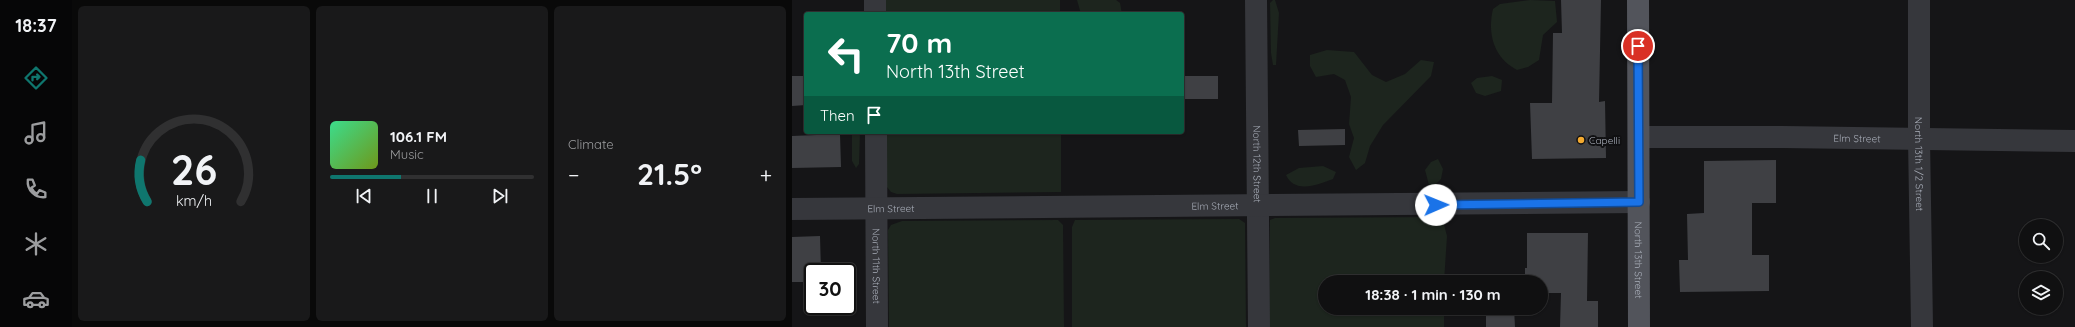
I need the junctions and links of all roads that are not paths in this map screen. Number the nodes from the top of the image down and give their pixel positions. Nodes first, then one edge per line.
1 (875, 0) edge
2 (1256, 0) edge
3 (1638, 0) edge
4 (1919, 0) edge
5 (875, 12) edge
6 (876, 134) edge
7 (1638, 137) junction
8 (1919, 138) junction
9 (2075, 141) edge
10 (1639, 202) junction
11 (1257, 206) junction
12 (792, 209) edge
13 (876, 209) junction
14 (877, 327) edge
15 (1259, 327) edge
16 (1639, 327) edge
17 (1922, 327) edge

1 - 5 street
2 - 11 street, North 12th Street
3 - 7 main road, North 13th Street
4 - 8 street, North 13th 1/2 Street
6 - 13 street, North 11th Street
7 - 8 street, Elm Street
7 - 10 main road, North 13th Street
8 - 9 street, Elm Street
8 - 17 street, North 13th 1/2 Street
10 - 11 street, Elm Street
10 - 16 main road, North 13th Street
11 - 13 street, Elm Street
11 - 15 street, North 12th Street
12 - 13 street, Elm Street
13 - 14 street, North 11th Street

